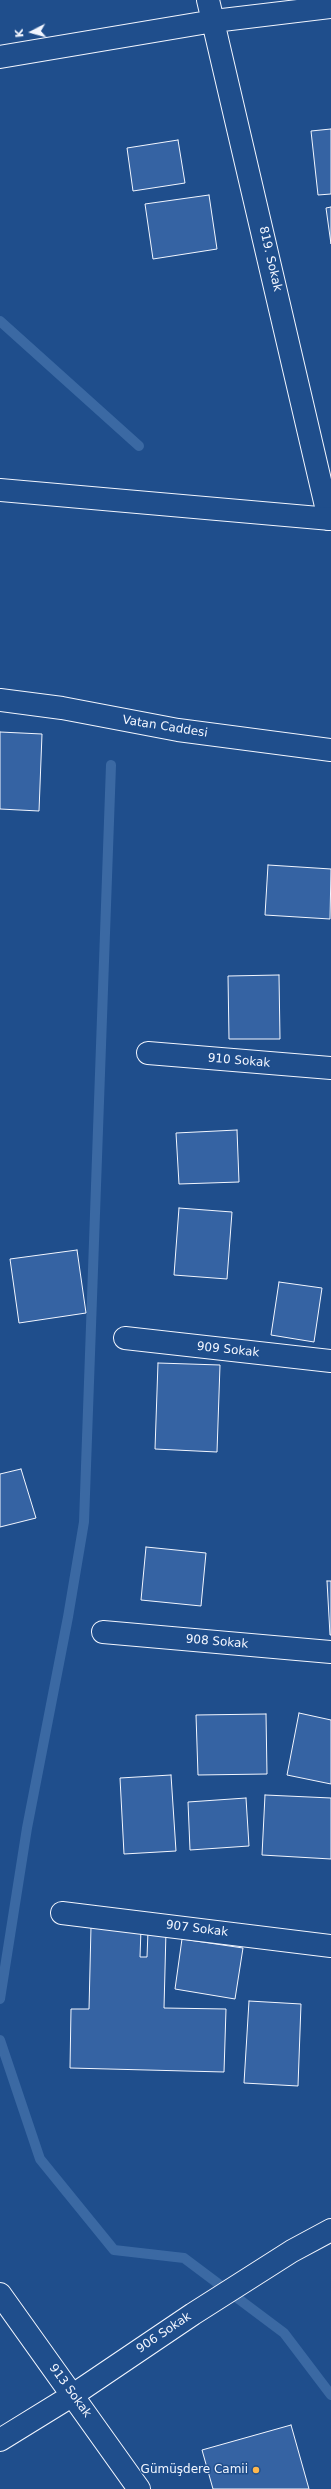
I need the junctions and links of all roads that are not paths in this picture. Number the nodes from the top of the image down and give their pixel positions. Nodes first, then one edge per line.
1 (208, 0) edge
2 (331, 7) edge
3 (214, 21) junction
4 (0, 57) edge
5 (0, 490) edge
6 (330, 519) edge
7 (0, 700) edge
8 (331, 750) edge
9 (148, 1053) dead end
10 (331, 1068) edge
11 (125, 1338) dead end
12 (331, 1361) edge
13 (102, 1632) dead end
14 (331, 1652) edge
15 (62, 1913) dead end
16 (331, 1946) edge
17 (331, 2230) edge
18 (0, 2294) edge
19 (73, 2395) junction
20 (0, 2440) edge
21 (139, 2489) edge

1 - 3 main road, 819. Sokak
2 - 3 main road
3 - 4 main road
3 - 6 main road, 819. Sokak
5 - 6 main road
7 - 8 main road, Vatan Caddesi
9 - 10 main road, 910 Sokak
11 - 12 main road, 909 Sokak
13 - 14 main road, 908 Sokak
15 - 16 main road, 907 Sokak
17 - 19 main road, 906 Sokak
18 - 19 main road, 913 Sokak
19 - 20 main road, 906 Sokak
19 - 21 main road, 913 Sokak

